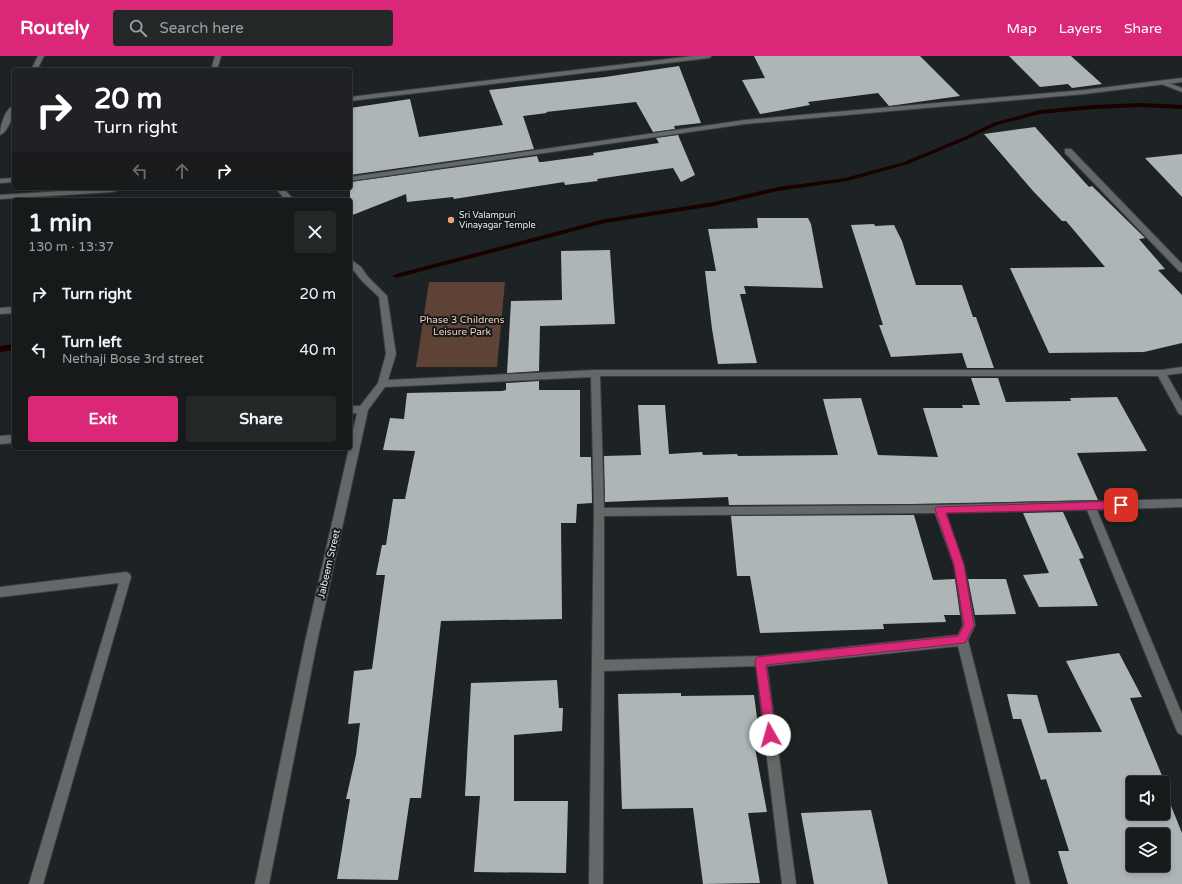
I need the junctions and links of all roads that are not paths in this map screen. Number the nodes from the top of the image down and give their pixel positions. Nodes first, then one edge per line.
1 (40, 56) edge
2 (218, 56) edge
3 (709, 56) edge
4 (35, 68) edge
5 (215, 68) edge
6 (1182, 80) edge
7 (1161, 82) junction
8 (1182, 90) edge
9 (352, 99) edge
10 (12, 111) edge
11 (0, 133) edge
12 (1068, 151) dead end
13 (352, 179) edge
14 (12, 180) edge
15 (0, 181) edge
16 (112, 190) edge
17 (0, 198) edge
18 (352, 264) edge
19 (358, 269) junction
20 (1182, 269) edge
21 (352, 272) edge
22 (12, 310) edge
23 (0, 311) edge
24 (1182, 370) edge
25 (595, 373) junction
26 (1161, 373) junction
27 (382, 384) junction
28 (363, 409) junction
29 (352, 410) edge
30 (1182, 411) edge
31 (12, 439) edge
32 (0, 440) edge
33 (1182, 503) edge
34 (1090, 506) junction
35 (940, 509) junction
36 (599, 512) junction
37 (0, 592) edge
38 (962, 640) junction
39 (761, 661) junction
40 (598, 666) junction
41 (1182, 729) edge
42 (36, 884) edge
43 (262, 884) edge
44 (596, 884) edge
45 (789, 884) edge
46 (1023, 884) edge

1 - 4 street
2 - 5 street
3 - 9 street
6 - 7 street
7 - 8 street
7 - 13 street
10 - 11 street
12 - 20 street
14 - 15 street
16 - 17 street
18 - 19 street, Jaibeem Street
19 - 21 street
19 - 27 street, Jaibeem Street
22 - 23 street
24 - 26 street
25 - 26 street
25 - 27 street
25 - 36 street
26 - 30 street
27 - 28 street, Jaibeem Street
28 - 29 street
28 - 43 street, Jaibeem Street
31 - 32 street
33 - 34 street
34 - 35 street
34 - 41 street
35 - 36 street
35 - 38 street
36 - 40 street
37 - 42 street
38 - 39 street
38 - 46 street
39 - 40 street
39 - 45 street
40 - 44 street

